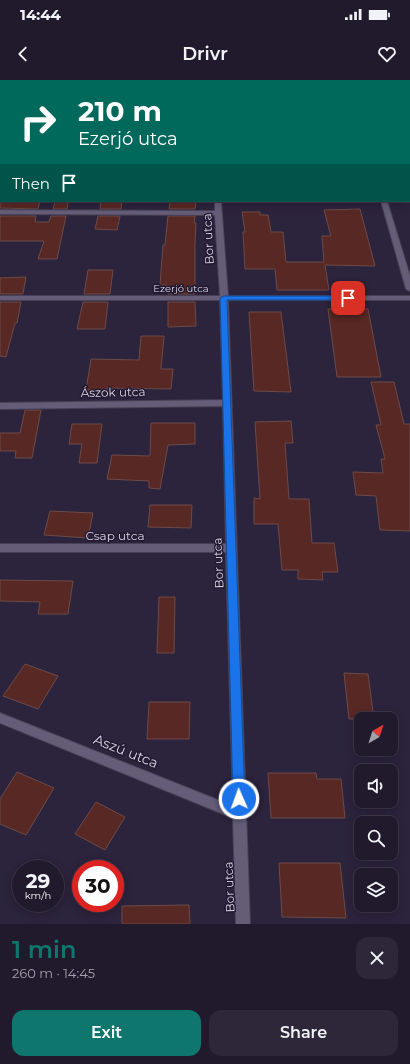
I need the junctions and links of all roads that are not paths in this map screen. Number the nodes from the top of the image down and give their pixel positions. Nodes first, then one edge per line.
1 (218, 202) edge
2 (384, 202) edge
3 (0, 212) edge
4 (219, 213) junction
5 (410, 289) edge
6 (0, 298) edge
7 (224, 298) junction
8 (410, 298) edge
9 (227, 403) junction
10 (0, 406) edge
11 (0, 548) edge
12 (230, 548) junction
13 (0, 718) edge
14 (240, 815) junction
15 (244, 924) edge

1 - 4 street, Bor utca
2 - 5 street
3 - 4 street
4 - 7 street, Bor utca
6 - 7 street, Ezerjó utca
7 - 8 street, Ezerjó utca
7 - 9 street, Bor utca
9 - 10 street, Ászok utca
9 - 12 street, Bor utca
11 - 12 street, Csap utca
12 - 14 street, Bor utca
13 - 14 street, Aszú utca
14 - 15 street, Bor utca

